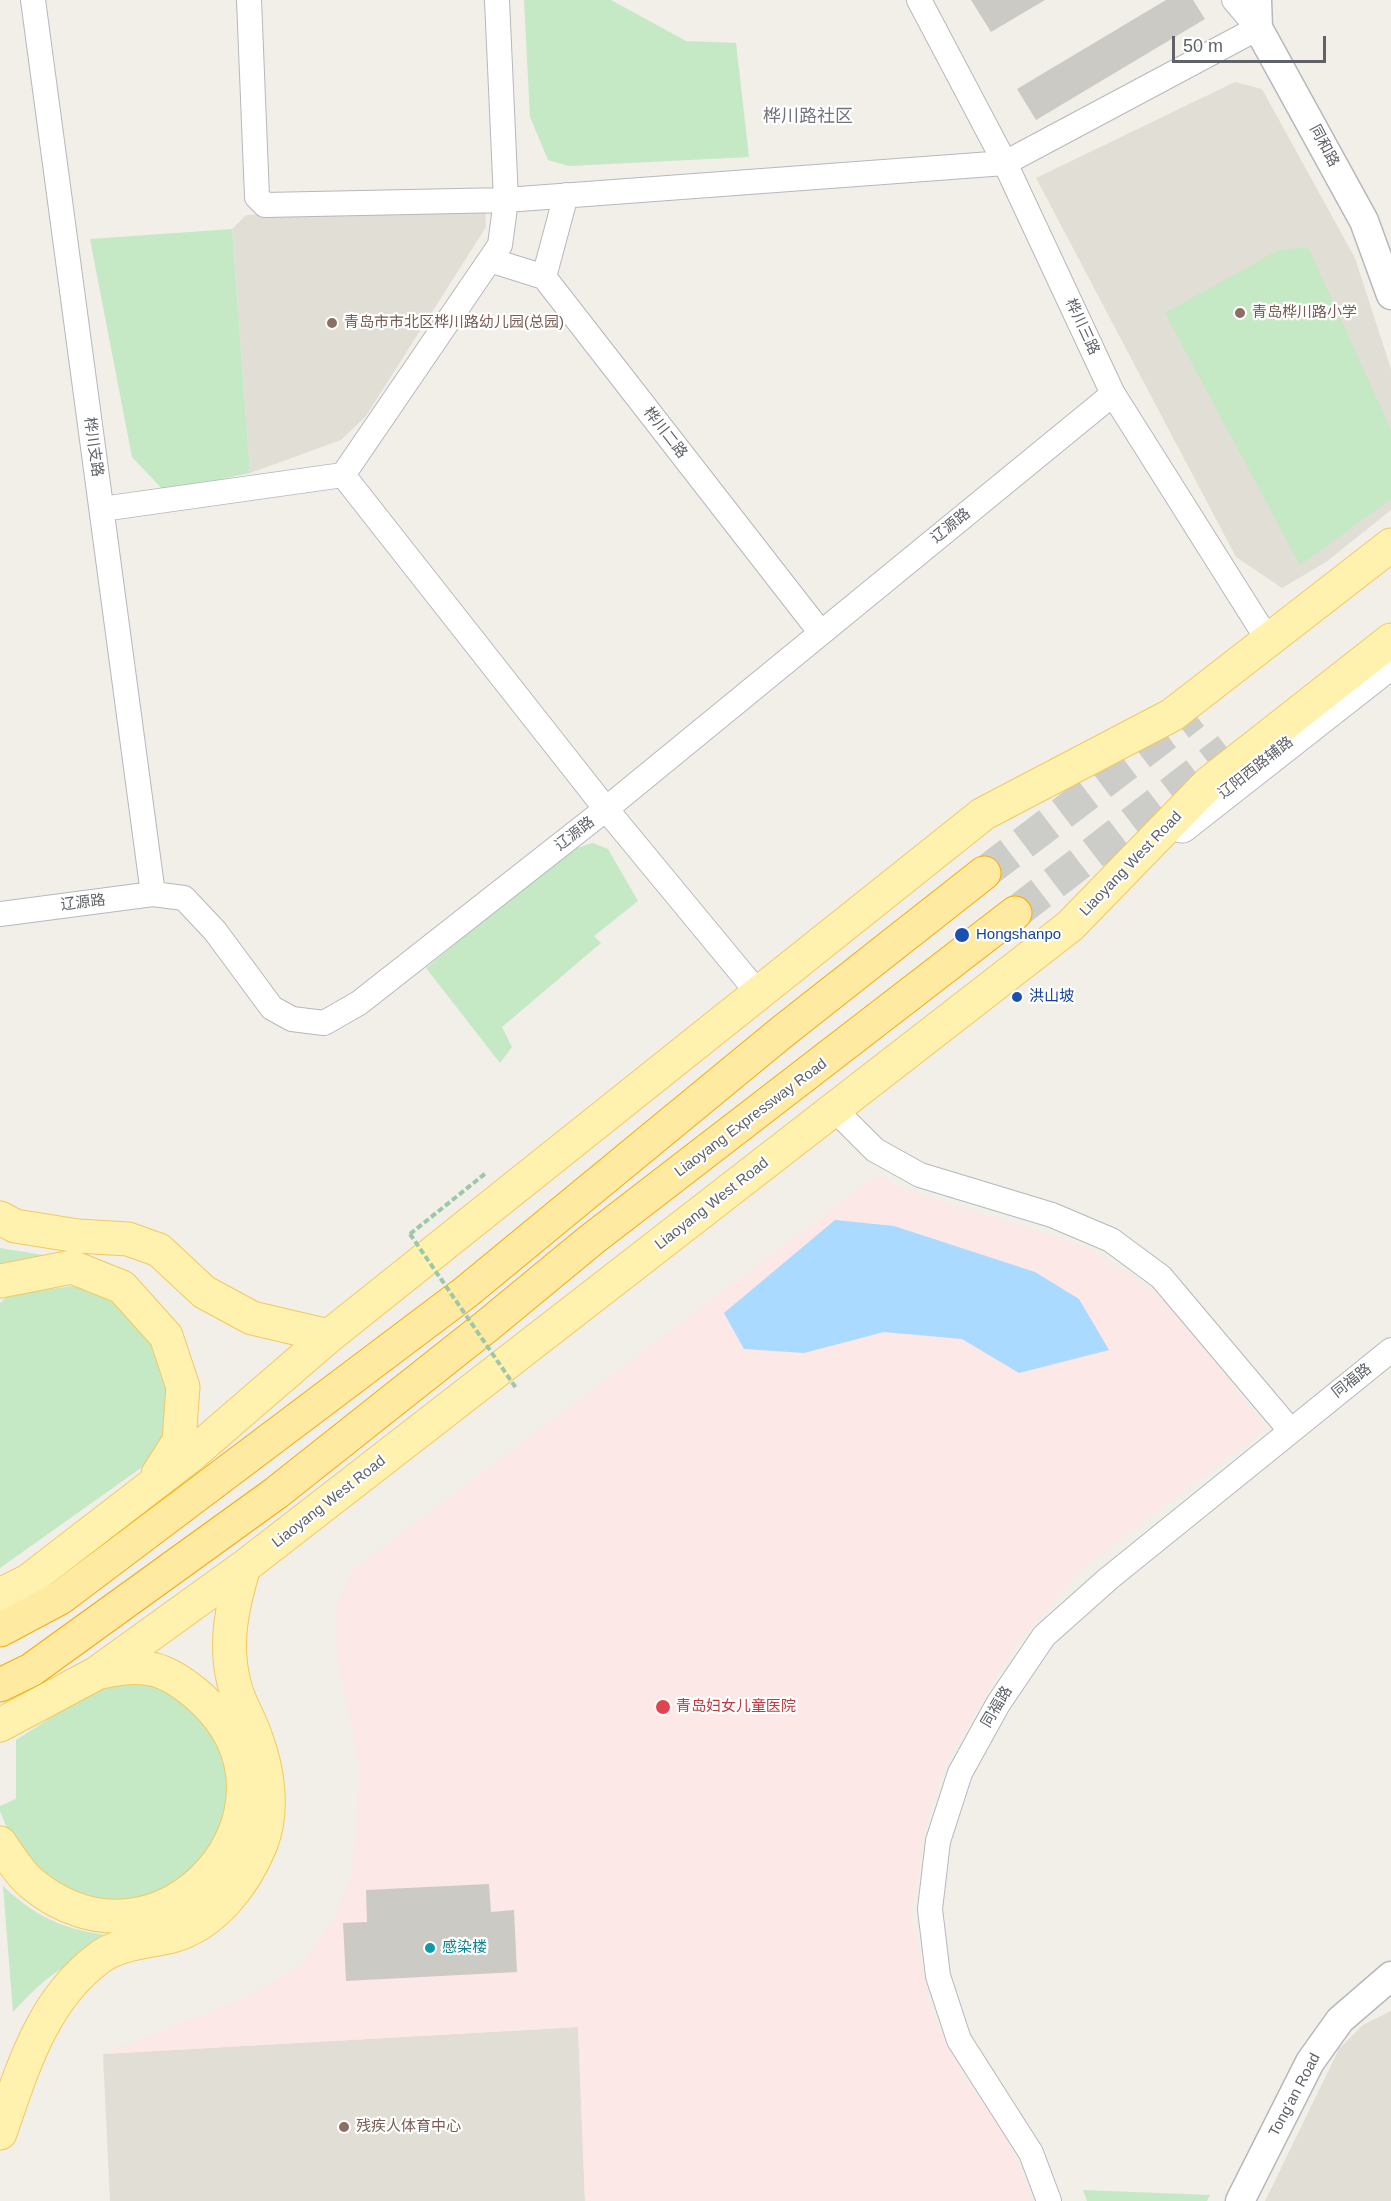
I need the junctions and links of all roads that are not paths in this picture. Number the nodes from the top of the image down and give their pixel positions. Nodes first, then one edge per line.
1 (33, 0) edge
2 (249, 0) edge
3 (497, 0) edge
4 (919, 0) edge
5 (1234, 0) edge
6 (1258, 14) edge
7 (1005, 163) junction
8 (566, 195) junction
9 (506, 200) junction
10 (490, 260) junction
11 (544, 278) junction
12 (1391, 294) edge
13 (1113, 394) junction
14 (343, 475) junction
15 (102, 509) junction
16 (1391, 546) edge
17 (821, 633) junction
18 (1268, 640) junction
19 (1391, 640) edge
20 (1391, 662) edge
21 (606, 809) junction
22 (984, 873) tunnel mouth
23 (1122, 873) junction
24 (153, 894) junction
25 (1015, 913) tunnel mouth
26 (0, 914) edge
27 (758, 993) junction
28 (838, 1105) junction
29 (0, 1218) edge
30 (0, 1281) edge
31 (329, 1336) junction
32 (1391, 1350) edge
33 (1290, 1430) junction
34 (149, 1488) junction
35 (244, 1567) junction
36 (0, 1595) edge
37 (0, 1630) edge
38 (97, 1673) junction
39 (0, 1685) edge
40 (0, 1725) edge
41 (0, 1843) edge
42 (1391, 1976) edge
43 (0, 2133) edge
44 (1048, 2201) edge
45 (1240, 2201) edge

1 - 15 street, 桦川支路
2 - 9 street
3 - 9 street
4 - 7 street, 桦川三路
5 - 6 street
6 - 7 street
6 - 12 street, 同和路
7 - 8 street
7 - 13 street, 桦川三路
8 - 9 street
8 - 11 street
9 - 10 street
10 - 11 street
10 - 14 street
11 - 17 street, 桦川二路
13 - 17 street, 辽源路
13 - 18 street, 桦川三路
14 - 15 street
14 - 21 street
15 - 24 street, 桦川支路
16 - 18 main road
17 - 21 street, 辽源路
18 - 27 main road
19 - 23 main road, Liaoyang West Road
20 - 23 main road, 辽阳西路辅路
21 - 24 street, 辽源路
21 - 27 street
22 - 37 highway
23 - 28 main road, Liaoyang West Road
24 - 26 street, 辽源路
25 - 39 highway, Liaoyang Expressway Road
27 - 31 main road
28 - 33 street
28 - 35 main road, Liaoyang West Road
29 - 31 main road
30 - 34 main road
31 - 34 main road
32 - 33 street, 同福路
33 - 44 street, 同福路
34 - 36 main road
35 - 38 main road, Liaoyang West Road
35 - 43 main road
38 - 40 main road, Liaoyang West Road
38 - 41 main road
42 - 45 street, Tong'an Road

